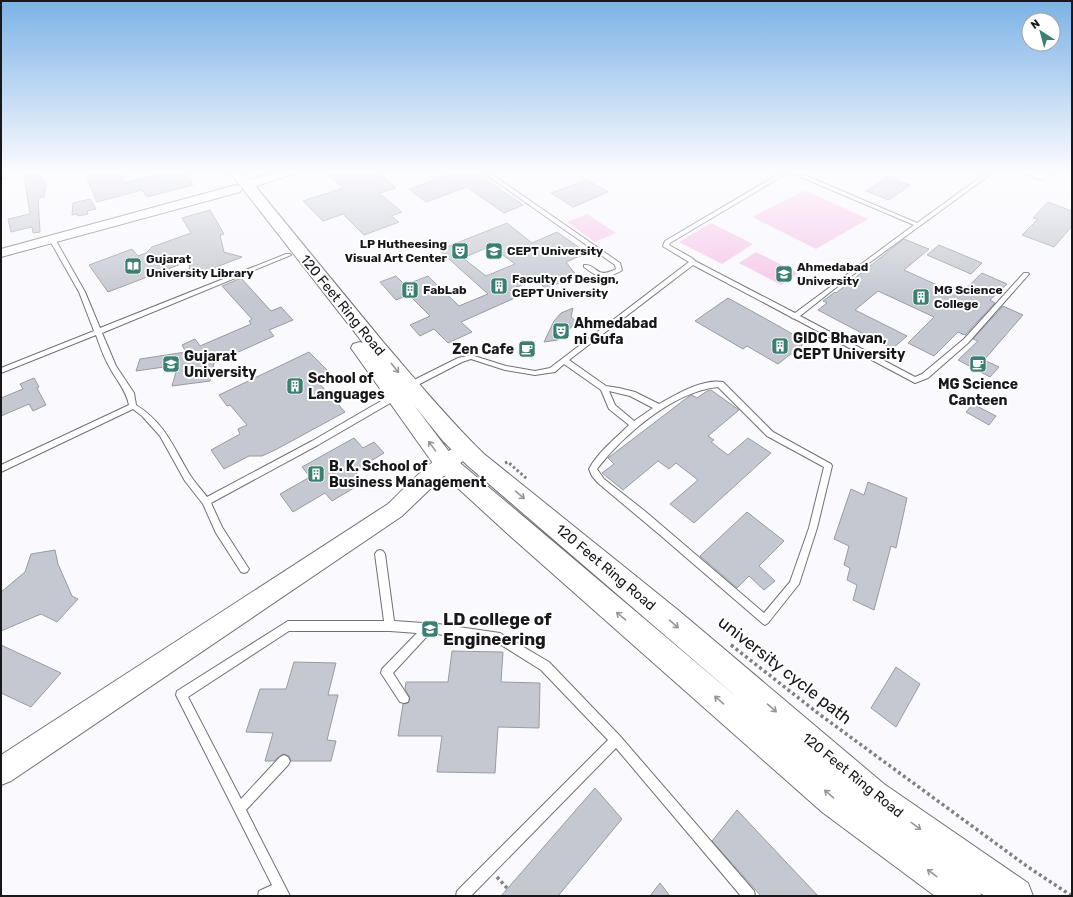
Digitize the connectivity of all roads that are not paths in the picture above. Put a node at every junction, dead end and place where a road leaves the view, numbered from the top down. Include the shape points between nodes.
1 (146, 213) edge
2 (259, 213) edge
3 (268, 213) edge
4 (544, 213) edge
5 (717, 213) edge
6 (887, 213) edge
7 (936, 213) edge
8 (918, 226) junction
9 (52, 239) junction
10 (1, 253) edge
11 (288, 255) junction
12 (693, 262) junction
13 (586, 266) dead end
14 (1026, 274) dead end
15 (794, 317) junction
16 (98, 333) junction
17 (565, 361) junction
18 (1, 371) edge
19 (604, 388) junction
20 (403, 390) junction
21 (133, 406) junction
22 (659, 408) junction
23 (634, 425) junction
24 (455, 456) junction
25 (1, 469) edge
26 (206, 502) junction
27 (380, 554) dead end
28 (244, 569) dead end
29 (390, 626) junction
30 (428, 628) junction
31 (404, 698) dead end
32 (616, 740) junction
33 (284, 761) dead end
34 (1, 771) edge
35 (239, 809) junction
36 (282, 892) edge
37 (264, 896) edge
38 (462, 896) edge
39 (749, 896) edge
40 (964, 896) edge
41 (1015, 896) edge

1 - 9 street
2 - 11 main road, 120 Feet Ring Road
3 -> 20 main road, 120 Feet Ring Road
4 - 13 lane via 618,264 619,270 607,276 600,276
5 - 12 lane via 667,242 666,246
6 - 8 lane
7 - 8 lane
8 - 15 lane
9 - 10 street
9 - 16 lane via 82,292
11 - 16 lane
11 - 20 main road, 120 Feet Ring Road via 313,290
12 - 15 lane
12 - 17 lane
14 - 15 lane via 966,341 925,376 915,380
16 - 18 lane
16 - 21 lane via 112,366 130,393
17 - 19 lane
17 - 20 lane via 552,370 535,373 505,368 471,357 460,360
19 - 22 lane via 639,395
19 - 23 lane via 612,407
24 -> 20 main road, 120 Feet Ring Road
20 - 24 main road, 120 Feet Ring Road via 451,436
20 - 26 lane via 315,443
21 - 25 lane
21 - 26 lane via 145,414 163,434 188,479
22 - 23 lane
22 - 23 lane via 680,395 706,385 720,384 770,434 828,466 813,528 794,584 765,620 595,474 593,468
24 - 34 street via 395,510
40 -> 24 main road, 120 Feet Ring Road via 834,800 524,533
24 -> 41 main road, 120 Feet Ring Road via 476,460 490,470 873,795
26 - 28 lane via 219,530
27 - 29 lane
29 - 30 lane
29 - 35 lane via 288,626 181,695
30 - 31 lane via 386,673
30 - 32 lane via 500,638 545,666
32 - 38 lane
32 - 39 lane
33 - 35 lane
35 - 36 lane
36 - 37 lane

